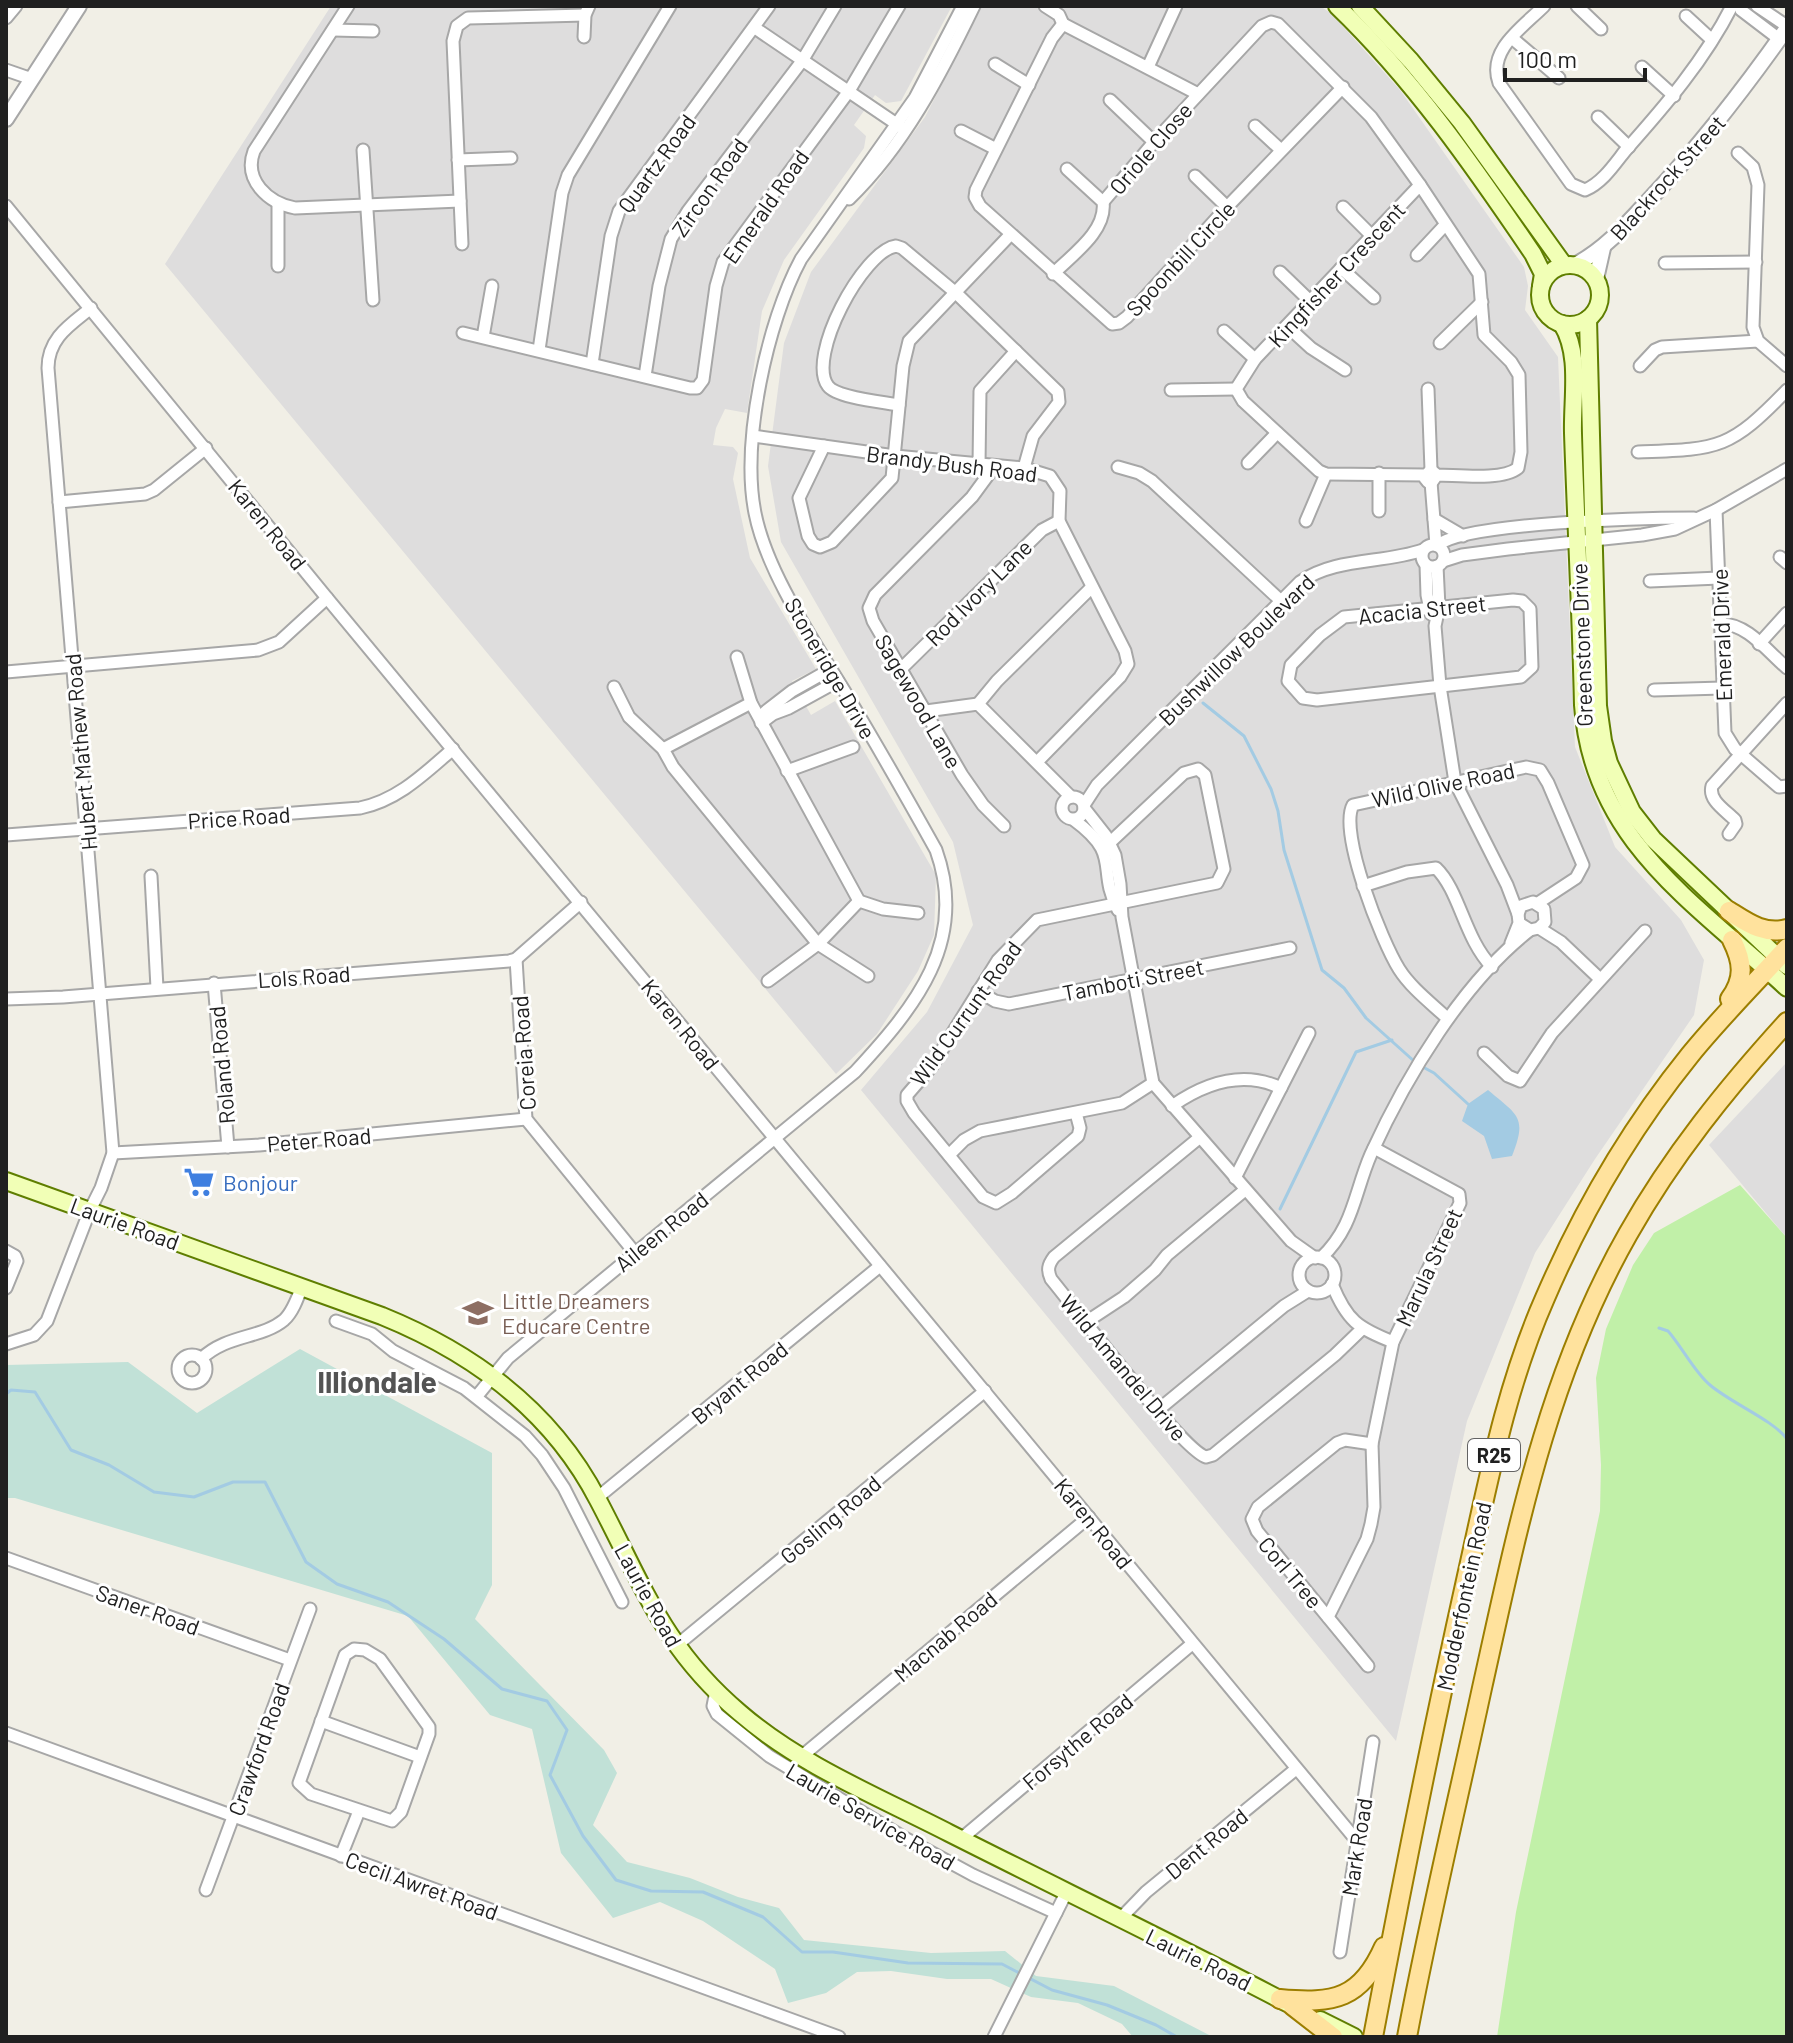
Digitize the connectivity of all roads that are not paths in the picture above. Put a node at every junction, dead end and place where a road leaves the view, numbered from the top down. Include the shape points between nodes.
1 (16, 6) edge
2 (79, 6) edge
3 (348, 6) edge
4 (670, 6) edge
5 (769, 6) edge
6 (835, 6) edge
7 (899, 6) edge
8 (963, 6) edge
9 (974, 6) edge
10 (1045, 6) edge
11 (1176, 6) edge
12 (1337, 6) edge
13 (1360, 6) edge
14 (1544, 6) edge
15 (1577, 6) edge
16 (1757, 6) edge
17 (1737, 8) edge
18 (587, 10) edge
19 (506, 12) edge
20 (1686, 16) dead end
21 (6, 18) edge
22 (1063, 24) junction
23 (755, 28) junction
24 (1601, 29) dead end
25 (333, 30) junction
26 (373, 31) dead end
27 (1784, 31) edge
28 (584, 37) dead end
29 (1512, 38) junction
30 (1712, 40) junction
31 (802, 61) junction
32 (995, 64) dead end
33 (1148, 67) junction
34 (1642, 67) dead end
35 (6, 70) edge
36 (1559, 78) dead end
37 (32, 79) junction
38 (1029, 85) junction
39 (1343, 87) junction
40 (849, 91) junction
41 (1198, 94) junction
42 (1674, 96) junction
43 (1110, 100) dead end
44 (1598, 117) dead end
45 (6, 119) edge
46 (1255, 126) dead end
47 (901, 127) junction
48 (961, 131) dead end
49 (1154, 142) junction
50 (1629, 147) junction
51 (996, 149) junction
52 (363, 150) dead end
53 (1281, 150) junction
54 (1738, 153) dead end
55 (511, 158) dead end
56 (458, 160) junction
57 (1067, 169) dead end
58 (1195, 176) dead end
59 (1420, 185) junction
60 (460, 201) junction
61 (1103, 202) junction
62 (278, 203) junction
63 (6, 206) edge
64 (368, 206) junction
65 (1227, 207) junction
66 (1343, 207) dead end
67 (1445, 225) junction
68 (1010, 235) junction
69 (1372, 236) junction
70 (462, 244) dead end
71 (1603, 248) junction
72 (1417, 255) dead end
73 (1756, 262) junction
74 (1665, 263) dead end
75 (1570, 265) junction
76 (278, 266) dead end
77 (1341, 268) junction
78 (1280, 272) dead end
79 (1053, 274) junction
80 (1596, 279) junction
81 (492, 286) dead end
82 (1541, 286) junction
83 (956, 293) junction
84 (1374, 298) dead end
85 (373, 300) dead end
86 (1310, 301) junction
87 (1482, 302) junction
88 (91, 308) junction
89 (1588, 319) junction
90 (1562, 324) junction
91 (1287, 326) junction
92 (1224, 331) dead end
93 (463, 333) dead end
94 (483, 337) junction
95 (1758, 341) junction
96 (1440, 343) dead end
97 (539, 350) junction
98 (1016, 351) junction
99 (1255, 359) junction
100 (592, 364) junction
101 (1640, 366) dead end
102 (1787, 366) edge
103 (1345, 370) dead end
104 (645, 376) junction
105 (1236, 389) junction
106 (1428, 389) dead end
107 (1171, 390) dead end
108 (1787, 390) edge
109 (899, 405) junction
110 (1277, 433) junction
111 (753, 436) junction
112 (818, 445) junction
113 (206, 448) junction
114 (1638, 452) dead end
115 (895, 456) junction
116 (1248, 463) dead end
117 (979, 465) junction
118 (994, 467) junction
119 (1118, 467) dead end
120 (1024, 468) junction
121 (1787, 469) edge
122 (1379, 473) junction
123 (1326, 474) junction
124 (1431, 476) junction
125 (59, 502) junction
126 (1716, 510) junction
127 (1379, 511) dead end
128 (1433, 517) junction
129 (1699, 518) junction
130 (1059, 521) junction
131 (1306, 521) dead end
132 (1586, 521) junction
133 (1463, 536) junction
134 (1586, 540) junction
135 (1430, 547) junction
136 (1398, 558) junction
137 (1433, 564) junction
138 (1719, 578) junction
139 (1650, 581) dead end
140 (1092, 587) junction
141 (327, 598) junction
142 (1281, 601) junction
143 (1433, 607) junction
144 (1787, 613) edge
145 (1721, 624) junction
146 (1759, 644) junction
147 (737, 657) dead end
148 (73, 665) junction
149 (1787, 668) edge
150 (831, 669) junction
151 (901, 669) junction
152 (6, 672) edge
153 (838, 681) junction
154 (1440, 686) junction
155 (614, 687) dead end
156 (1722, 688) junction
157 (1654, 690) dead end
158 (751, 703) junction
159 (1787, 703) edge
160 (978, 704) junction
161 (926, 711) junction
162 (760, 720) junction
163 (853, 747) dead end
164 (453, 749) junction
165 (663, 749) junction
166 (1741, 754) junction
167 (1037, 762) junction
168 (787, 771) junction
169 (1455, 782) junction
170 (1787, 786) edge
171 (1076, 802) junction
172 (1074, 820) junction
173 (1004, 826) dead end
174 (86, 829) junction
175 (1729, 834) dead end
176 (6, 835) edge
177 (1107, 846) junction
178 (151, 876) dead end
179 (1507, 885) junction
180 (1363, 886) junction
181 (1559, 891) junction
182 (859, 901) junction
183 (581, 902) junction
184 (1118, 902) junction
185 (1538, 903) junction
186 (1525, 904) junction
187 (1729, 911) junction
188 (918, 913) dead end
189 (1546, 915) junction
190 (1518, 919) junction
191 (1535, 929) junction
192 (1787, 929) edge
193 (1645, 931) dead end
194 (1732, 940) junction
195 (1561, 942) junction
196 (818, 944) junction
197 (1509, 947) junction
198 (1290, 948) dead end
199 (516, 959) junction
200 (1780, 960) edge
201 (1492, 967) junction
202 (868, 976) dead end
203 (1133, 978) junction
204 (1600, 979) junction
205 (768, 981) dead end
206 (214, 983) junction
207 (157, 988) junction
208 (1787, 988) edge
209 (978, 991) junction
210 (100, 992) junction
211 (6, 999) edge
212 (1447, 1018) junction
213 (1787, 1022) edge
214 (1309, 1033) dead end
215 (1484, 1053) dead end
216 (1691, 1053) junction
217 (1153, 1083) junction
218 (1281, 1088) junction
219 (834, 1090) joint
220 (1172, 1106) junction
221 (1076, 1113) junction
222 (526, 1119) junction
223 (775, 1138) junction
224 (1199, 1138) junction
225 (228, 1147) junction
226 (1374, 1148) junction
227 (113, 1153) junction
228 (949, 1155) junction
229 (1235, 1178) junction
230 (6, 1181) edge
231 (1245, 1190) junction
232 (90, 1210) junction
233 (1291, 1241) junction
234 (1337, 1243) junction
235 (6, 1251) edge
236 (635, 1253) junction
237 (1318, 1258) junction
238 (880, 1266) junction
239 (1302, 1266) junction
240 (1333, 1268) junction
241 (1332, 1284) junction
242 (302, 1286) junction
243 (6, 1288) edge
244 (1309, 1289) junction
245 (1340, 1304) junction
246 (336, 1321) dead end
247 (1086, 1322) junction
248 (1362, 1329) junction
249 (1393, 1342) junction
250 (6, 1344) edge
251 (201, 1359) dead end
252 (491, 1376) junction
253 (985, 1391) junction
254 (477, 1396) junction
255 (1158, 1410) junction
256 (1372, 1444) junction
257 (597, 1498) junction
258 (1089, 1517) junction
259 (6, 1558) edge
260 (622, 1602) dead end
261 (310, 1609) dead end
262 (1328, 1617) junction
263 (1192, 1644) junction
264 (676, 1646) junction
265 (290, 1660) junction
266 (1368, 1666) dead end
267 (716, 1691) junction
268 (321, 1721) junction
269 (6, 1733) edge
270 (1373, 1742) dead end
271 (802, 1756) junction
272 (420, 1757) junction
273 (1296, 1769) junction
274 (873, 1794) junction
275 (359, 1811) junction
276 (862, 1813) junction
277 (234, 1816) junction
278 (961, 1839) junction
279 (1357, 1841) junction
280 (341, 1856) junction
281 (206, 1890) dead end
282 (1066, 1893) junction
283 (1056, 1913) junction
284 (1396, 1917) junction
285 (1119, 1920) junction
286 (1340, 1952) dead end
287 (1286, 2003) junction
288 (839, 2037) edge
289 (994, 2037) edge
290 (1333, 2037) edge
291 (1354, 2037) edge
292 (1373, 2037) edge
293 (1407, 2037) edge

1 - 21 street
2 - 37 street
3 - 25 street
4 - 97 street via 568,175
5 - 23 street, Quartz Road
6 - 31 street, Zircon Road
7 - 40 street, Emerald Road
8 - 47 street, Stoneridge Drive
9 - 47 street, Stoneridge Drive via 946,62
10 - 22 street
11 - 33 street
12 - 82 main road via 1408,81 1469,163 1541,267
13 - 75 main road via 1421,72
14 - 29 street
15 - 24 street
16 - 27 street
17 - 27 street
17 - 30 street
18 - 19 street
18 - 28 street
19 - 56 street via 468,18 454,34
20 - 30 street
22 - 33 street
22 - 38 street, Spoonbill Circle
23 - 31 street
23 - 100 street, Quartz Road via 619,211
25 - 26 street
25 - 62 street via 251,160 258,185
27 - 71 street, Blackrock Street via 1695,151
29 - 36 street
29 - 50 street via 1496,62 1499,83 1571,184 1592,187
30 - 42 street
31 - 40 street
31 - 104 street, Zircon Road via 671,239
32 - 38 street
33 - 41 street
34 - 42 street
35 - 37 street
37 - 45 street
38 - 51 street, Spoonbill Circle
39 - 41 street via 1271,22
39 - 53 street, Spoonbill Circle
39 - 59 street
40 - 47 street
40 - 104 street, Emerald Road via 723,262 703,380 694,389
41 - 49 street, Oriole Close
42 - 50 street
43 - 49 street
44 - 50 street
46 - 53 street
47 - 111 street, Stoneridge Drive via 859,189 831,215 781,300
48 - 51 street
49 - 61 street, Oriole Close
51 - 68 street, Spoonbill Circle via 975,197
52 - 64 street
53 - 65 street, Spoonbill Circle
54 - 73 street via 1757,175
55 - 56 street
56 - 60 street
57 - 61 street
58 - 65 street
59 - 67 street, Kingfisher Crescent
59 - 69 street, Kingfisher Crescent
60 - 64 street
60 - 70 street
61 - 79 street, Oriole Close via 1100,225
62 - 64 street via 295,208
62 - 76 street
63 - 88 street, Karen Road
64 - 85 street
65 - 79 street, Spoonbill Circle via 1119,323 1106,321
66 - 69 street
67 - 72 street
67 - 87 street, Kingfisher Crescent via 1476,267
68 - 79 street, Spoonbill Circle
68 - 83 street
69 - 77 street, Kingfisher Crescent
71 - 75 street, Blackrock Street
71 - 80 street, Blackrock Street
73 - 74 street
73 - 95 street via 1752,314
75 - 80 main road
75 - 82 main road via 1550,272
77 - 84 street
77 - 86 street, Kingfisher Crescent
78 - 86 street
80 - 89 main road via 1600,298
81 - 94 street
82 - 90 main road via 1542,305
83 - 98 street
83 - 109 street via 909,341
83 - 109 street via 902,248 891,247 877,255 838,312 824,365 828,385 842,394
86 - 91 street, Kingfisher Crescent
87 - 96 street
87 - 124 street, Kingfisher Crescent via 1484,335 1519,375 1521,462 1506,474
88 - 113 street, Karen Road
88 - 125 street, Hubert Mathew Road via 56,339 48,358
89 - 90 main road
89 - 132 main road, Greenstone Drive
90 - 132 main road, Greenstone Drive via 1573,356 1573,431
91 - 99 street, Kingfisher Crescent
91 - 103 street
92 - 99 street
93 - 94 street
94 - 97 street
95 - 101 street via 1662,347
95 - 102 street
97 - 100 street
98 - 117 street via 980,391
98 - 120 street via 1055,386 1059,397 1031,441
99 - 105 street, Kingfisher Crescent
100 - 104 street
105 - 107 street
105 - 110 street
106 - 124 street
108 - 114 street via 1749,428 1719,445
109 - 115 street
110 - 116 street
110 - 123 street
111 - 112 street, Brandy Bush Road
111 - 150 street, Stoneridge Drive via 753,502 764,545
112 - 115 street, Brandy Bush Road
112 - 115 street via 799,502 809,539 820,547 832,542 890,482
113 - 125 street via 145,494
113 - 141 street, Karen Road
115 - 117 street, Brandy Bush Road
117 - 118 street, Brandy Bush Road
118 - 120 street, Brandy Bush Road
118 - 151 street, Sagewood Lane via 972,497 871,601 871,617
119 - 142 street via 1152,481
120 - 130 street, Brandy Bush Road via 1057,484
121 - 126 street, Bushwillow Boulevard
122 - 123 street, Kingfisher Crescent
122 - 124 street, Kingfisher Crescent
122 - 127 street
123 - 131 street
124 - 128 street
125 - 148 street, Hubert Mathew Road
126 - 129 street, Bushwillow Boulevard
126 - 138 street, Emerald Drive
128 - 133 street
128 - 135 street
129 - 132 street, Bushwillow Boulevard
129 - 134 street, Bushwillow Boulevard via 1664,531
130 - 140 street, Brandy Bush Road
130 - 151 street, Rod Ivory Lane via 1042,530
132 - 133 street, Bushwillow Boulevard
132 - 134 main road, Greenstone Drive
133 - 135 street, Bushwillow Boulevard
134 - 137 street, Bushwillow Boulevard via 1462,555
134 - 187 main road, Greenstone Drive via 1598,706 1609,763 1632,812 1653,839
134 - 194 main road, Greenstone Drive via 1584,727 1593,766 1616,816 1645,858
135 - 136 street, Bushwillow Boulevard
135 - 137 street via 1421,555
135 - 137 street via 1444,554
136 - 137 street, Bushwillow Boulevard
136 - 142 street, Bushwillow Boulevard via 1316,570
137 - 143 street
138 - 139 street
138 - 145 street, Emerald Drive
140 - 160 street
140 - 167 street, Brandy Bush Road via 1128,658 1126,669
141 - 148 street via 279,642 258,650
141 - 164 street, Karen Road
142 - 171 street, Bushwillow Boulevard
143 - 154 street
143 - 154 street, Acacia Street via 1522,601 1530,609 1534,656 1532,667 1521,677
143 - 154 street, Acacia Street via 1335,621 1291,665 1288,681 1309,700
144 - 146 street
145 - 146 street via 1739,626
145 - 156 street, Emerald Drive
146 - 149 street
147 - 158 street
148 - 152 street
148 - 174 street, Hubert Mathew Road
150 - 153 street, Stoneridge Drive
150 - 162 street via 792,691
151 - 161 street, Sagewood Lane
153 - 162 street
153 - 219 street, Stoneridge Drive via 936,850 947,900 946,927 928,977 895,1026
154 - 169 street
155 - 165 street via 629,717
156 - 157 street
156 - 166 street, Emerald Drive via 1725,733
158 - 162 street
158 - 165 street
159 - 166 street
160 - 161 street
160 - 167 street
161 - 173 street, Sagewood Lane via 962,775
162 - 168 street
163 - 168 street
164 - 174 street, Price Road via 399,794 373,805
164 - 183 street, Karen Road
165 - 196 street
166 - 170 street via 1779,787
166 - 175 street via 1710,790 1735,820
167 - 171 street
168 - 182 street
169 - 179 street
169 - 180 street, Wild Olive Road via 1353,805 1348,821
169 - 181 street, Wild Olive Road via 1526,767 1540,770 1583,865
171 - 172 street via 1082,815
171 - 172 street via 1064,815
171 - 177 street
172 - 177 street
174 - 176 street, Price Road
174 - 210 street, Hubert Mathew Road
177 - 184 street
177 - 184 street, Wild Currunt Road via 1184,773 1198,769 1205,775 1224,869 1221,879
178 - 207 street
179 - 186 street
179 - 190 street
180 - 201 street via 1436,868 1478,952
180 - 212 street, Wild Olive Road via 1400,971
181 - 185 street, Wild Olive Road
181 - 189 street, Wild Olive Road
182 - 188 street
182 - 196 street
183 - 199 street
183 - 223 street, Karen Road
184 - 203 street
184 - 209 street, Wild Currunt Road via 1037,920 998,960
185 - 186 street
185 - 189 street
186 - 190 street
187 - 192 main road via 1761,930
187 - 200 main road, Greenstone Drive
189 - 191 street, Wild Olive Road
189 - 195 street
190 - 191 street
190 - 197 street
191 - 195 street
191 - 197 street
193 - 204 street
194 - 200 main road, Greenstone Drive
194 - 216 main road via 1742,964 1741,981
195 - 204 street
196 - 202 street
196 - 205 street
197 - 201 street
198 - 203 street, Tamboti Street
199 - 206 street, Lols Road
199 - 222 street, Coreia Road
200 - 208 main road, Greenstone Drive
200 - 216 main road, Modderfontein Road / R25
201 - 212 street
203 - 209 street, Tamboti Street via 1009,1004
203 - 217 street
204 - 215 street via 1552,1033 1520,1081
206 - 207 street, Lols Road
206 - 225 street, Roland Road
207 - 210 street, Lols Road
209 - 228 street, Wild Currunt Road via 932,1066 907,1095 909,1106
210 - 211 street, Lols Road
210 - 227 street, Hubert Mathew Road
212 - 226 street
213 - 293 main road, Modderfontein Road / R25 via 1733,1082 1663,1176 1626,1236 1562,1375 1515,1541
214 - 218 street
216 - 284 main road, Modderfontein Road / R25 via 1648,1110 1582,1222 1544,1299 1518,1372 1452,1642
217 - 220 street
217 - 221 street via 1122,1103
218 - 220 street via 1260,1079 1216,1084
218 - 229 street
219 - 223 street, Aileen Road
220 - 224 street
221 - 228 street via 980,1131
221 - 228 street via 1078,1136 996,1203 983,1197
222 - 225 street, Peter Road
222 - 236 street, Coreia Road
223 - 236 street, Aileen Road
223 - 238 street, Karen Road
224 - 229 street
224 - 247 street, Wild Amandel Drive via 1049,1264 1051,1279
225 - 227 street, Peter Road
226 - 234 street
226 - 249 street, Marula Street via 1461,1197
227 - 232 street, Hubert Mathew Road
229 - 231 street
230 - 232 main road, Laurie Road
231 - 233 street
231 - 247 street via 1124,1297
232 - 242 main road, Laurie Road
232 - 250 street, Hubert Mathew Road via 47,1321 34,1335
233 - 237 street
233 - 239 street
234 - 237 street
234 - 240 street
235 - 243 street via 17,1261
236 - 252 street, Aileen Road
237 - 239 street
237 - 240 street
238 - 253 street, Karen Road
238 - 257 street, Bryant Road
239 - 244 street
240 - 241 street
241 - 244 street
241 - 245 street
242 - 251 street via 283,1321 218,1345
242 - 252 main road, Laurie Road via 431,1337
244 - 245 street
244 - 255 street
245 - 248 street
246 - 254 street via 379,1337 393,1351
247 - 255 street, Wild Amandel Drive
248 - 249 street
248 - 255 street, Wild Amandel Drive via 1213,1455 1193,1450
249 - 256 street, Marula Street
252 - 254 street, Aileen Road
252 - 257 main road, Laurie Road via 561,1443
253 - 258 street, Karen Road
253 - 264 street, Gosling Road
254 - 260 street via 525,1436 556,1473
256 - 262 street, Marula Street via 1371,1524
256 - 262 street, Corl Tree via 1337,1443 1258,1507 1252,1519
257 - 264 main road, Laurie Road
258 - 263 street, Karen Road
258 - 271 street, Macnab Road
259 - 265 street, Saner Road
261 - 265 street, Crawford Road
262 - 266 street, Corl Tree
263 - 273 street, Karen Road
263 - 278 street, Forsythe Road
264 - 267 main road, Laurie Road
265 - 277 street, Crawford Road
267 - 271 main road, Laurie Road
267 - 276 street, Laurie Service Road via 717,1714 736,1731
268 - 272 street
268 - 272 street via 345,1655 365,1650 380,1659 426,1720 429,1734
268 - 275 street via 299,1783 311,1794
269 - 277 street, Cecil Awret Road
270 - 279 street, Mark Road
271 - 274 main road, Laurie Road
272 - 275 street via 397,1817 386,1821
273 - 279 street, Karen Road
273 - 285 street, Dent Road
274 - 276 street
274 - 278 main road, Laurie Road
275 - 280 street
276 - 283 street, Laurie Service Road via 949,1863
277 - 280 street, Cecil Awret Road
277 - 281 street, Crawford Road
278 - 282 main road, Laurie Road
279 - 286 street, Mark Road
280 - 288 street, Cecil Awret Road
282 - 283 street
282 - 285 main road, Laurie Road
283 - 289 street
284 - 287 main road via 1362,1983 1329,2001
284 - 292 main road, Modderfontein Road / R25
285 - 287 main road, Laurie Road
287 - 290 main road
287 - 291 main road, Laurie Road

